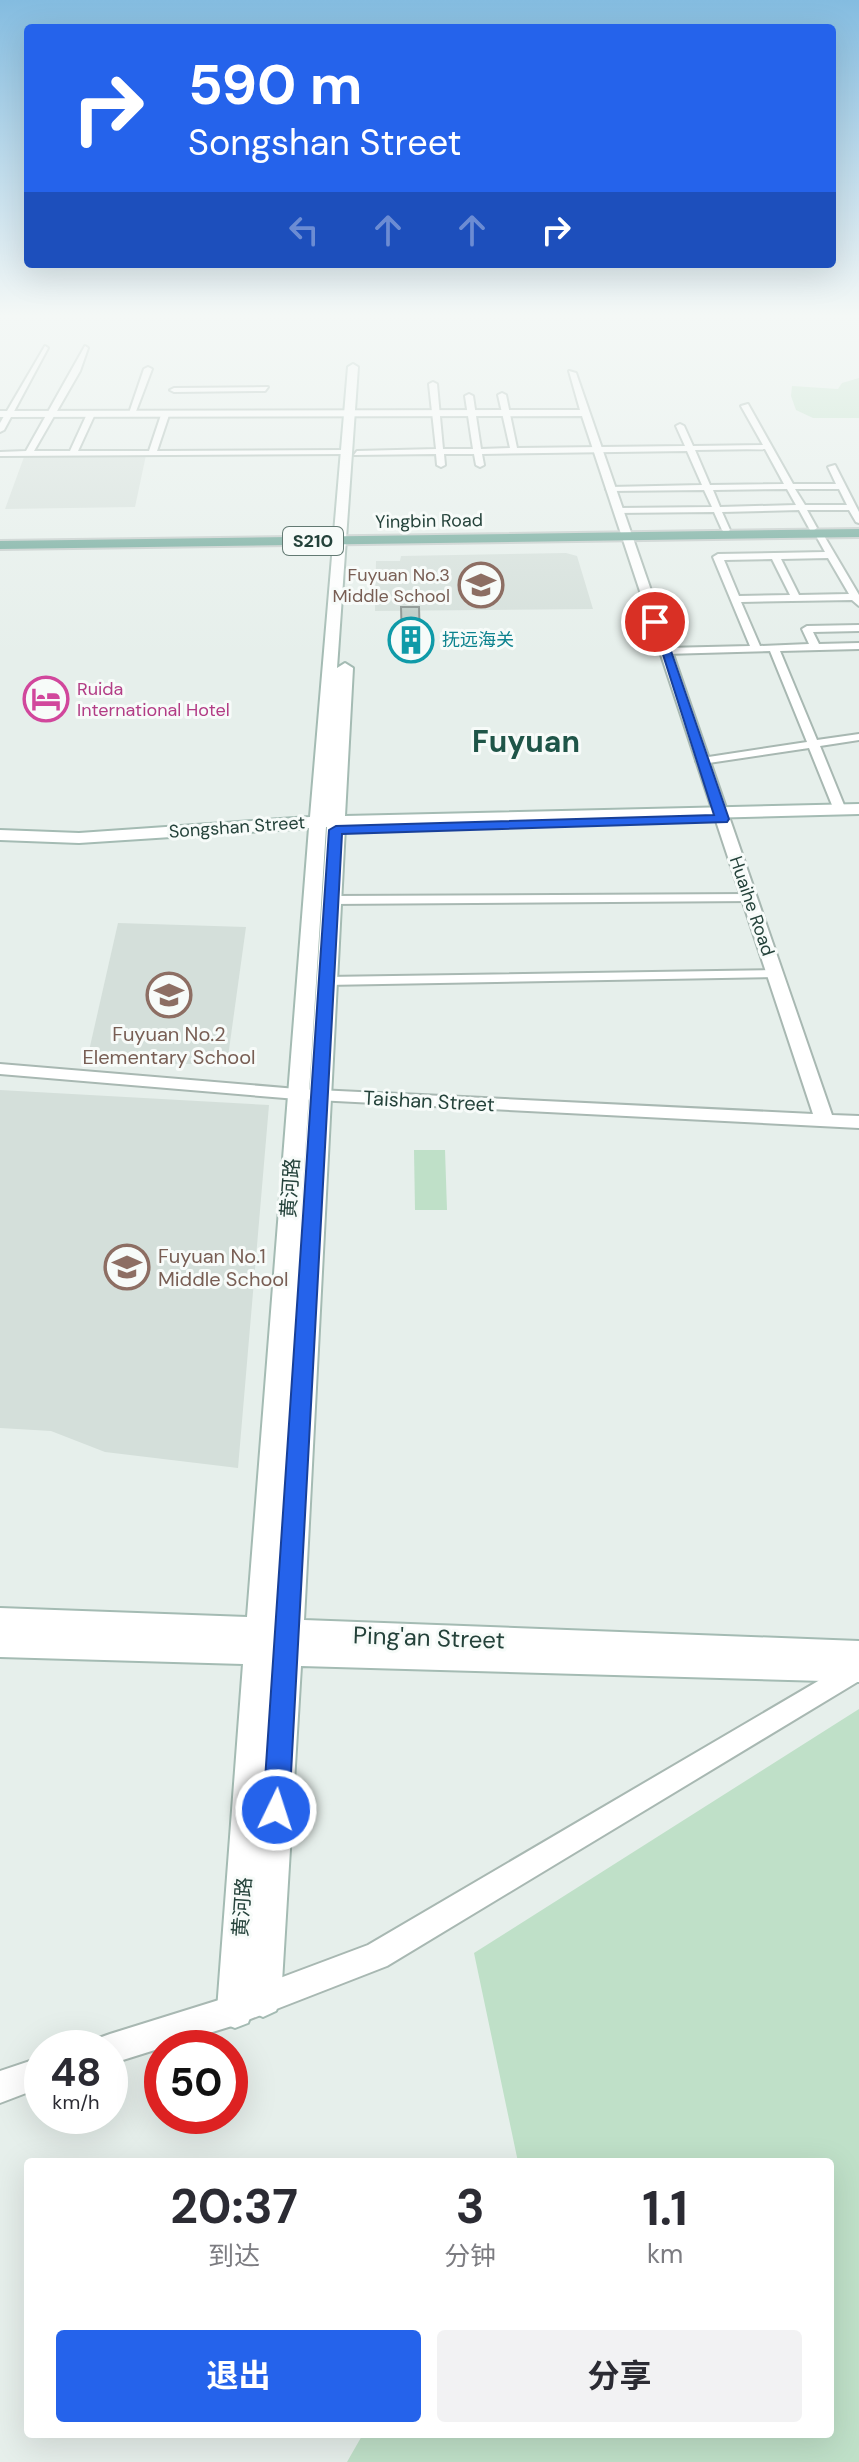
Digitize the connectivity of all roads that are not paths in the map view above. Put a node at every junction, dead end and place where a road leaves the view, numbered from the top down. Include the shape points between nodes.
1 (43, 428) edge
2 (85, 428) edge
3 (161, 428) edge
4 (353, 428) edge
5 (437, 428) edge
6 (474, 428) edge
7 (509, 428) edge
8 (589, 428) edge
9 (681, 428) edge
10 (758, 428) edge
11 (769, 447) junction
12 (688, 448) junction
13 (597, 449) junction
14 (478, 451) junction
15 (514, 451) junction
16 (352, 452) junction
17 (440, 452) junction
18 (152, 453) junction
19 (0, 454) edge
20 (29, 454) junction
21 (73, 454) junction
22 (441, 465) dead end
23 (480, 465) dead end
24 (832, 467) dead end
25 (791, 486) junction
26 (841, 486) junction
27 (706, 487) junction
28 (610, 489) junction
29 (852, 507) junction
30 (802, 508) junction
31 (716, 509) junction
32 (618, 511) junction
33 (859, 520) edge
34 (726, 530) junction
35 (859, 530) edge
36 (816, 531) junction
37 (626, 534) junction
38 (0, 538) edge
39 (346, 538) junction
40 (0, 545) edge
41 (831, 555) junction
42 (775, 556) junction
43 (796, 598) junction
44 (736, 599) junction
45 (857, 600) edge
46 (859, 628) edge
47 (815, 647) junction
48 (859, 647) edge
49 (756, 648) junction
50 (774, 648) junction
51 (665, 651) junction
52 (859, 737) edge
53 (813, 745) junction
54 (702, 761) junction
55 (859, 809) edge
56 (840, 810) junction
57 (859, 815) edge
58 (721, 816) junction
59 (326, 826) junction
60 (0, 835) edge
61 (0, 842) edge
62 (749, 898) junction
63 (331, 900) junction
64 (775, 974) junction
65 (326, 981) junction
66 (0, 1069) edge
67 (308, 1095) junction
68 (825, 1122) junction
69 (859, 1122) edge
70 (0, 1620) edge
71 (273, 1643) junction
72 (0, 1644) edge
73 (857, 1664) edge
74 (263, 1999) junction
75 (235, 2010) junction
76 (128, 2043) edge
77 (24, 2078) edge
78 (0, 2087) edge

1 - 20 street
2 - 21 street
3 - 18 street
4 - 16 main road, 黄河路
5 - 17 street
6 - 14 street
7 - 15 street
8 - 13 street, Huaihe Road
9 - 12 street
10 - 11 street
11 - 12 street
11 - 25 street
12 - 13 street
12 - 27 street
13 - 15 street
13 - 28 street, Huaihe Road
14 - 15 street
14 - 17 street
14 - 23 street
16 - 17 street
16 - 18 street
16 - 39 main road, 黄河路
17 - 22 street
18 - 21 street
19 - 20 street
20 - 21 street
24 - 26 street
25 - 26 street
25 - 27 street
25 - 30 street
26 - 29 street
27 - 28 street
27 - 31 street
28 - 32 street, Huaihe Road
29 - 30 street
29 - 33 street
30 - 31 street
30 - 36 street
31 - 32 street
31 - 34 street
32 - 37 street, Huaihe Road
34 - 36 main road, Yingbin Road / S210
34 - 37 main road, Yingbin Road / S210
35 - 36 main road, Yingbin Road / S210
36 - 37 main road, Yingbin Road / S210
36 - 41 street
37 - 39 main road, Yingbin Road / S210
37 - 51 street, Huaihe Road
38 - 39 main road, Yingbin Road / S210
39 - 40 main road, Yingbin Road / S210
39 - 59 main road, 黄河路
41 - 42 street
41 - 45 street
42 - 43 street
42 - 44 street via 718,557
43 - 44 street
43 - 45 street
44 - 49 street
46 - 47 street via 807,629
47 - 48 street
47 - 50 street
49 - 50 street
49 - 51 street
50 - 53 street
51 - 54 street, Huaihe Road
52 - 53 street
53 - 54 street
53 - 56 street
54 - 58 street, Huaihe Road
55 - 56 main road, Songshan Street
56 - 58 main road, Songshan Street
57 - 58 main road, Songshan Street
58 - 59 main road, Songshan Street
58 - 62 street, Huaihe Road
59 - 60 main road, Songshan Street via 79,838
59 - 61 main road, Songshan Street via 77,844
59 - 63 main road, 黄河路
59 - 67 main road, 黄河路
62 - 63 street
62 - 64 street, Huaihe Road
63 - 65 main road, 黄河路
64 - 65 street
64 - 68 street, Huaihe Road
65 - 67 main road, 黄河路
66 - 67 street, Taishan Street
67 - 68 street, Taishan Street
67 - 71 main road, 黄河路
68 - 69 street, Taishan Street
70 - 71 main road, Ping'an Street
71 - 72 main road, Ping'an Street
71 - 73 main road, Ping'an Street
71 - 74 main road, 黄河路
71 - 75 main road, 黄河路
73 - 74 street via 377,1956
74 - 75 street
75 - 76 street
77 - 78 street

